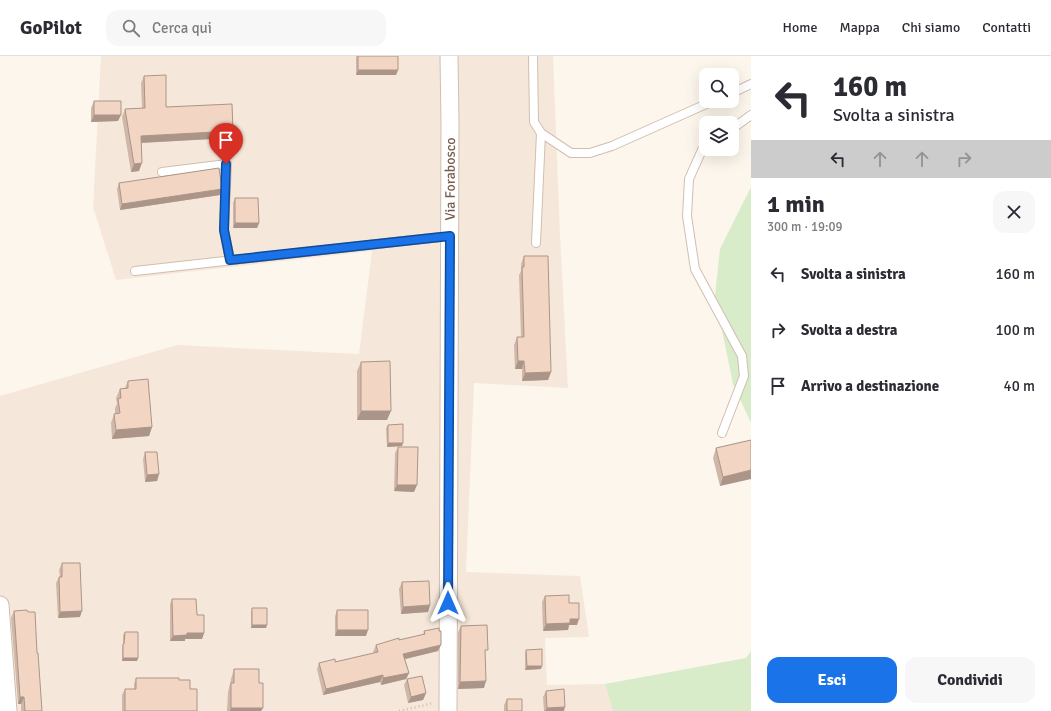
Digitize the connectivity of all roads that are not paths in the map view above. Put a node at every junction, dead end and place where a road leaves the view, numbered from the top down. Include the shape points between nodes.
1 (449, 56) edge
2 (533, 56) edge
3 (751, 84) edge
4 (739, 90) edge
5 (699, 107) edge
6 (751, 116) edge
7 (739, 124) edge
8 (541, 133) junction
9 (699, 156) edge
10 (162, 172) dead end
11 (450, 236) junction
12 (536, 243) dead end
13 (230, 260) junction
14 (135, 271) dead end
15 (722, 433) dead end
16 (0, 604) edge
17 (448, 705) edge
18 (8, 711) edge

1 - 11 street, Via Forabosco
2 - 8 lane via 534,122
3 - 4 lane
5 - 8 lane via 612,146 590,153 571,153
6 - 7 lane
8 - 12 lane
9 - 15 lane via 689,179 687,216 695,269 742,356 744,376
10 - 13 lane via 226,164 224,230
11 - 13 lane
11 - 17 street, Via Forabosco
13 - 14 lane
16 - 18 street

